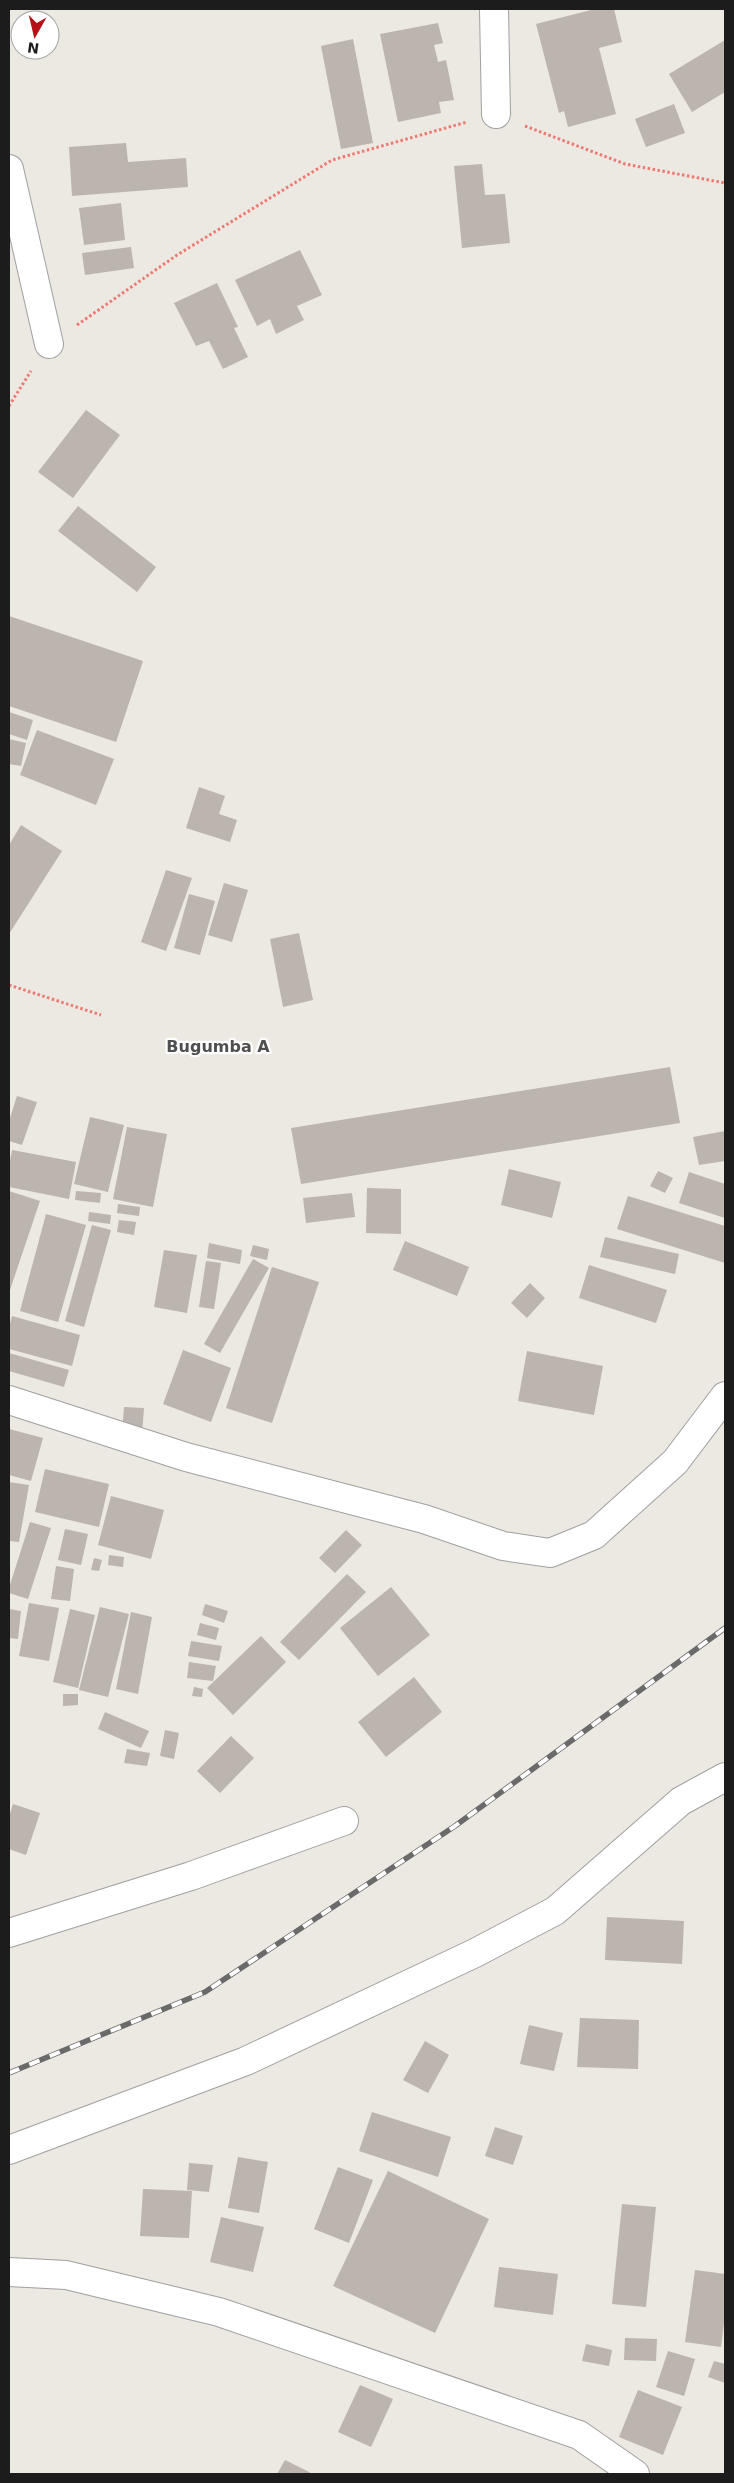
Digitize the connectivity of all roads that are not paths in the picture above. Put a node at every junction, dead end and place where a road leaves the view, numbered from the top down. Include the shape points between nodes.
1 (494, 9) edge
2 (496, 114) road end
3 (9, 169) edge
4 (49, 344) road end
5 (725, 1396) edge
6 (9, 1400) edge
7 (725, 1777) edge
8 (344, 1821) dead end
9 (9, 1933) edge
10 (9, 2150) edge
11 (9, 2272) edge
12 (635, 2474) edge

1 - 2 street
3 - 4 street
5 - 6 street via 675,1462 594,1535 550,1553 503,1546 424,1518 186,1457
7 - 10 street via 681,1801 555,1911 493,1944 246,2061
8 - 9 street via 191,1876
11 - 12 street via 66,2276 219,2312 579,2435

